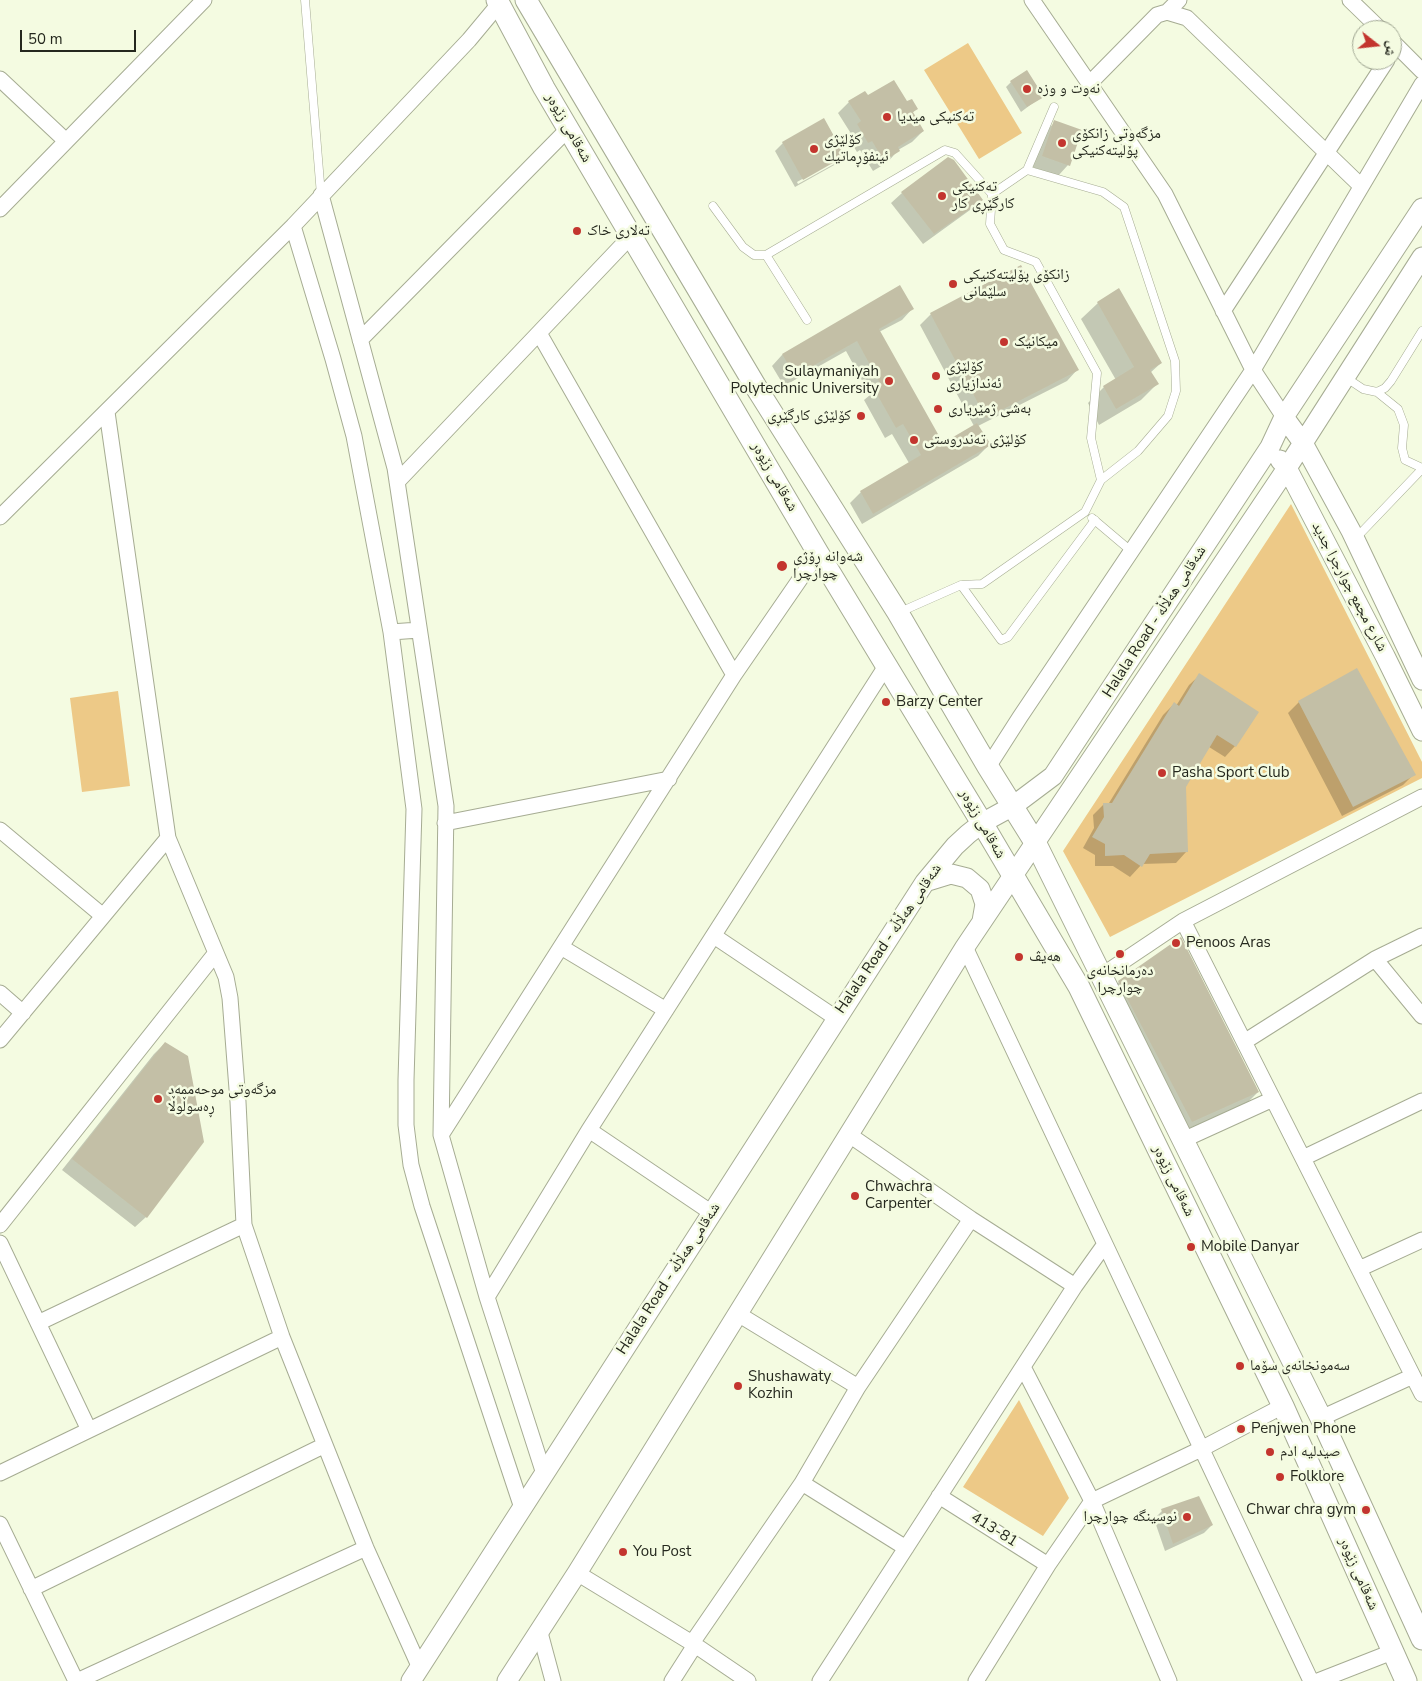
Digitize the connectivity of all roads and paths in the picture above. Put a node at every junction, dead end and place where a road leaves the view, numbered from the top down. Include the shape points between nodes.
1 (204, 0) edge
2 (305, 0) edge
3 (526, 0) edge
4 (1179, 0) edge
5 (1350, 0) edge
6 (498, 2) edge
7 (1038, 2) edge
8 (1167, 12) junction
9 (1371, 20) edge
10 (1402, 53) edge
11 (1381, 70) edge
12 (1422, 71) edge
13 (0, 79) edge
14 (1089, 84) junction
15 (1422, 84) edge
16 (1054, 108) dead end
17 (568, 129) junction
18 (66, 142) junction
19 (1327, 154) junction
20 (1027, 170) junction
21 (1361, 186) junction
22 (992, 194) junction
23 (322, 195) junction
24 (713, 206) dead end
25 (1422, 208) edge
26 (0, 209) edge
27 (293, 226) junction
28 (631, 236) junction
29 (766, 255) junction
30 (1422, 257) edge
31 (1223, 311) junction
32 (807, 320) dead end
33 (1422, 331) edge
34 (539, 333) junction
35 (360, 340) junction
36 (1253, 370) junction
37 (1345, 377) junction
38 (1377, 392) junction
39 (107, 412) junction
40 (1284, 417) junction
41 (1303, 443) junction
42 (1270, 447) junction
43 (1287, 468) junction
44 (1422, 468) edge
45 (1101, 480) junction
46 (397, 482) junction
47 (1085, 512) junction
48 (0, 517) edge
49 (1095, 520) junction
50 (1355, 540) junction
51 (1131, 551) junction
52 (818, 553) junction
53 (961, 585) junction
54 (898, 613) junction
55 (419, 630) junction
56 (391, 632) junction
57 (886, 666) junction
58 (1421, 674) edge
59 (734, 675) junction
60 (1422, 731) edge
61 (988, 767) junction
62 (669, 779) junction
63 (1422, 797) edge
64 (1013, 806) junction
65 (982, 823) junction
66 (445, 824) junction
67 (0, 830) edge
68 (168, 838) junction
69 (1036, 844) junction
70 (1013, 877) junction
71 (925, 882) junction
72 (103, 916) junction
73 (982, 921) junction
74 (1183, 921) junction
75 (714, 936) junction
76 (1422, 936) edge
77 (562, 947) junction
78 (965, 947) junction
79 (215, 954) junction
80 (1375, 959) junction
81 (1102, 976) junction
82 (0, 993) edge
83 (666, 1010) junction
84 (22, 1012) junction
85 (1422, 1016) edge
86 (836, 1018) junction
87 (0, 1040) edge
88 (1244, 1042) junction
89 (1273, 1099) junction
90 (1422, 1101) edge
91 (589, 1130) junction
92 (848, 1134) junction
93 (440, 1135) junction
94 (1183, 1140) junction
95 (1303, 1158) junction
96 (712, 1213) junction
97 (971, 1219) junction
98 (0, 1225) edge
99 (244, 1225) junction
100 (1422, 1240) edge
101 (0, 1244) edge
102 (1105, 1244) junction
103 (1359, 1269) junction
104 (1075, 1286) junction
105 (487, 1297) junction
106 (738, 1314) junction
107 (38, 1324) junction
108 (282, 1337) junction
109 (1022, 1367) junction
110 (1413, 1376) junction
111 (858, 1387) junction
112 (1422, 1394) edge
113 (1284, 1406) junction
114 (1321, 1418) junction
115 (89, 1430) junction
116 (325, 1445) junction
117 (1202, 1449) junction
118 (0, 1473) edge
119 (544, 1474) junction
120 (802, 1482) junction
121 (939, 1496) junction
122 (1092, 1501) junction
123 (522, 1508) junction
124 (0, 1524) edge
125 (5, 1546) edge
126 (366, 1548) junction
127 (906, 1548) junction
128 (1048, 1565) junction
129 (577, 1573) junction
130 (31, 1589) junction
131 (539, 1629) junction
132 (1422, 1639) edge
133 (694, 1644) junction
134 (1392, 1652) junction
135 (415, 1674) edge
136 (1336, 1677) edge
137 (825, 1679) edge
138 (77, 1681) edge
139 (507, 1681) edge
140 (553, 1681) edge
141 (672, 1681) edge
142 (748, 1681) edge
143 (976, 1681) edge
144 (1169, 1681) edge
145 (1311, 1681) edge
146 (1318, 1681) edge
147 (1406, 1681) edge

1 - 18 street
2 - 23 lane
3 - 54 main road, شەقامی زێوەر via 759,392
4 - 8 street
5 - 9 street
6 - 17 main road, شەقامی زێوەر
6 - 23 street via 469,40
7 - 14 street
8 - 14 street via 1157,15
8 - 19 street via 1187,18
10 - 12 street
11 - 19 street
13 - 18 street
14 - 31 street via 1165,194
15 - 21 street
16 - 20 lane
17 - 28 main road, شەقامی زێوەر
17 - 35 street
18 - 26 street
19 - 21 street
19 - 31 street
20 - 22 lane
20 - 45 lane via 1103,192 1124,207 1175,361 1176,390 1168,416 1138,451
21 - 36 street
22 - 29 lane via 955,152 945,150
22 - 45 lane via 990,224 1004,250 1036,262 1097,373 1091,438
23 - 27 street
23 - 35 street
24 - 29 lane via 744,247 754,255
25 - 40 street, Halala Road - شەقامی هەڵاڵە
27 - 39 street
27 - 56 street via 354,436
28 - 34 street
28 - 52 main road, شەقامی زێوەر
29 - 32 lane
30 - 37 street, Halala Road - شەقامی هەڵاڵە
31 - 36 street
33 - 38 lane via 1391,381
34 - 46 street
34 - 59 street
35 - 46 street
36 - 40 street
36 - 51 street
37 - 38 lane via 1363,389
37 - 41 street, Halala Road - شەقامی هەڵاڵە
38 - 44 lane via 1398,409 1404,424 1402,448 1405,460
39 - 48 street
39 - 68 street
40 - 41 street, شارع مجمع جوارجرا جديد
40 - 42 street, Halala Road - شەقامی هەڵاڵە
41 - 43 street, Halala Road - شەقامی هەڵاڵە
41 - 50 street, شارع مجمع جوارجرا جديد
42 - 43 street, شارع مجمع جوارجرا جديد
42 - 64 street, Halala Road - شەقامی هەڵاڵە via 1053,776
43 - 60 street, شارع مجمع جوارجرا جديد
43 - 69 street, Halala Road - شەقامی هەڵاڵە
44 - 50 lane
45 - 47 lane
46 - 55 street
47 - 49 lane
47 - 53 lane via 982,584
49 - 51 lane
49 - 53 lane via 1008,637 1001,640
50 - 58 street, شارع مجمع جوارجرا جديد
51 - 61 street
52 - 57 main road, شەقامی زێوەر
52 - 59 street
53 - 54 lane
54 - 61 main road, شەقامی زێوەر
55 - 56 street
55 - 66 street via 446,806
56 - 123 street via 414,809 406,1080 406,1125 411,1166
57 - 65 main road, شەقامی زێوەر
57 - 75 street
59 - 62 street
61 - 64 main road, شەقامی زێوەر
62 - 66 street
62 - 77 street
63 - 74 street
64 - 65 street, Halala Road - شەقامی هەڵاڵە
64 - 69 main road, شەقامی زێوەر
65 - 70 main road, شەقامی زێوەر
65 - 71 street, Halala Road - شەقامی هەڵاڵە via 955,846
66 - 93 street
67 - 72 street
68 - 72 street
68 - 79 street
69 - 70 street, Halala Road - شەقامی هەڵاڵە
69 - 81 main road, شەقامی زێوەر
70 - 73 street, Halala Road - شەقامی هەڵاڵە
70 - 113 main road, شەقامی زێوەر via 1079,987
71 - 73 street via 951,874 967,878 980,889 985,904
71 - 86 street, Halala Road - شەقامی هەڵاڵە
72 - 84 street
73 - 78 street, Halala Road - شەقامی هەڵاڵە
74 - 81 street
74 - 88 street
75 - 83 street
75 - 86 street
76 - 80 street
77 - 83 street
77 - 93 street
78 - 92 street, Halala Road - شەقامی هەڵاڵە
78 - 102 street
79 - 98 street
79 - 99 street via 226,977 230,998
80 - 85 street
80 - 88 street
81 - 94 main road, شەقامی زێوەر
82 - 84 street
83 - 91 street
84 - 87 street
86 - 96 street, Halala Road - شەقامی هەڵاڵە
88 - 89 street
89 - 94 street
89 - 95 street
90 - 95 street
91 - 96 street
91 - 105 street
92 - 97 street
92 - 106 street, Halala Road - شەقامی هەڵاڵە
93 - 105 street
94 - 114 main road, شەقامی زێوەر
95 - 103 street
96 - 119 street, Halala Road - شەقامی هەڵاڵە
97 - 104 street
97 - 111 street
99 - 107 street
99 - 108 street
100 - 103 street
101 - 107 street
102 - 104 street
102 - 117 street
103 - 110 street
104 - 109 street
105 - 119 street
106 - 111 street
106 - 129 street, Halala Road - شەقامی هەڵاڵە
107 - 115 street
108 - 115 street
108 - 116 street
109 - 121 street
109 - 122 street
110 - 112 street
110 - 114 street
111 - 120 street
113 - 117 street
113 - 134 main road, شەقامی زێوەر
114 - 132 main road, شەقامی زێوەر
115 - 118 street
116 - 126 street
116 - 130 street
117 - 122 street
117 - 145 street
119 - 123 street, Halala Road - شەقامی هەڵاڵە
120 - 127 street
120 - 133 street
121 - 127 street
121 - 128 street, 413-81
122 - 128 street
122 - 144 street
123 - 135 street, Halala Road - شەقامی هەڵاڵە
124 - 125 street
125 - 130 street
126 - 135 street
126 - 138 street
127 - 137 street
128 - 143 street
129 - 131 street, Halala Road - شەقامی هەڵاڵە
129 - 133 street
130 - 138 street
131 - 139 street, Halala Road - شەقامی هەڵاڵە
131 - 140 street
133 - 141 street
133 - 142 street
134 - 136 street
134 - 147 main road, شەقامی زێوەر
136 - 146 street

